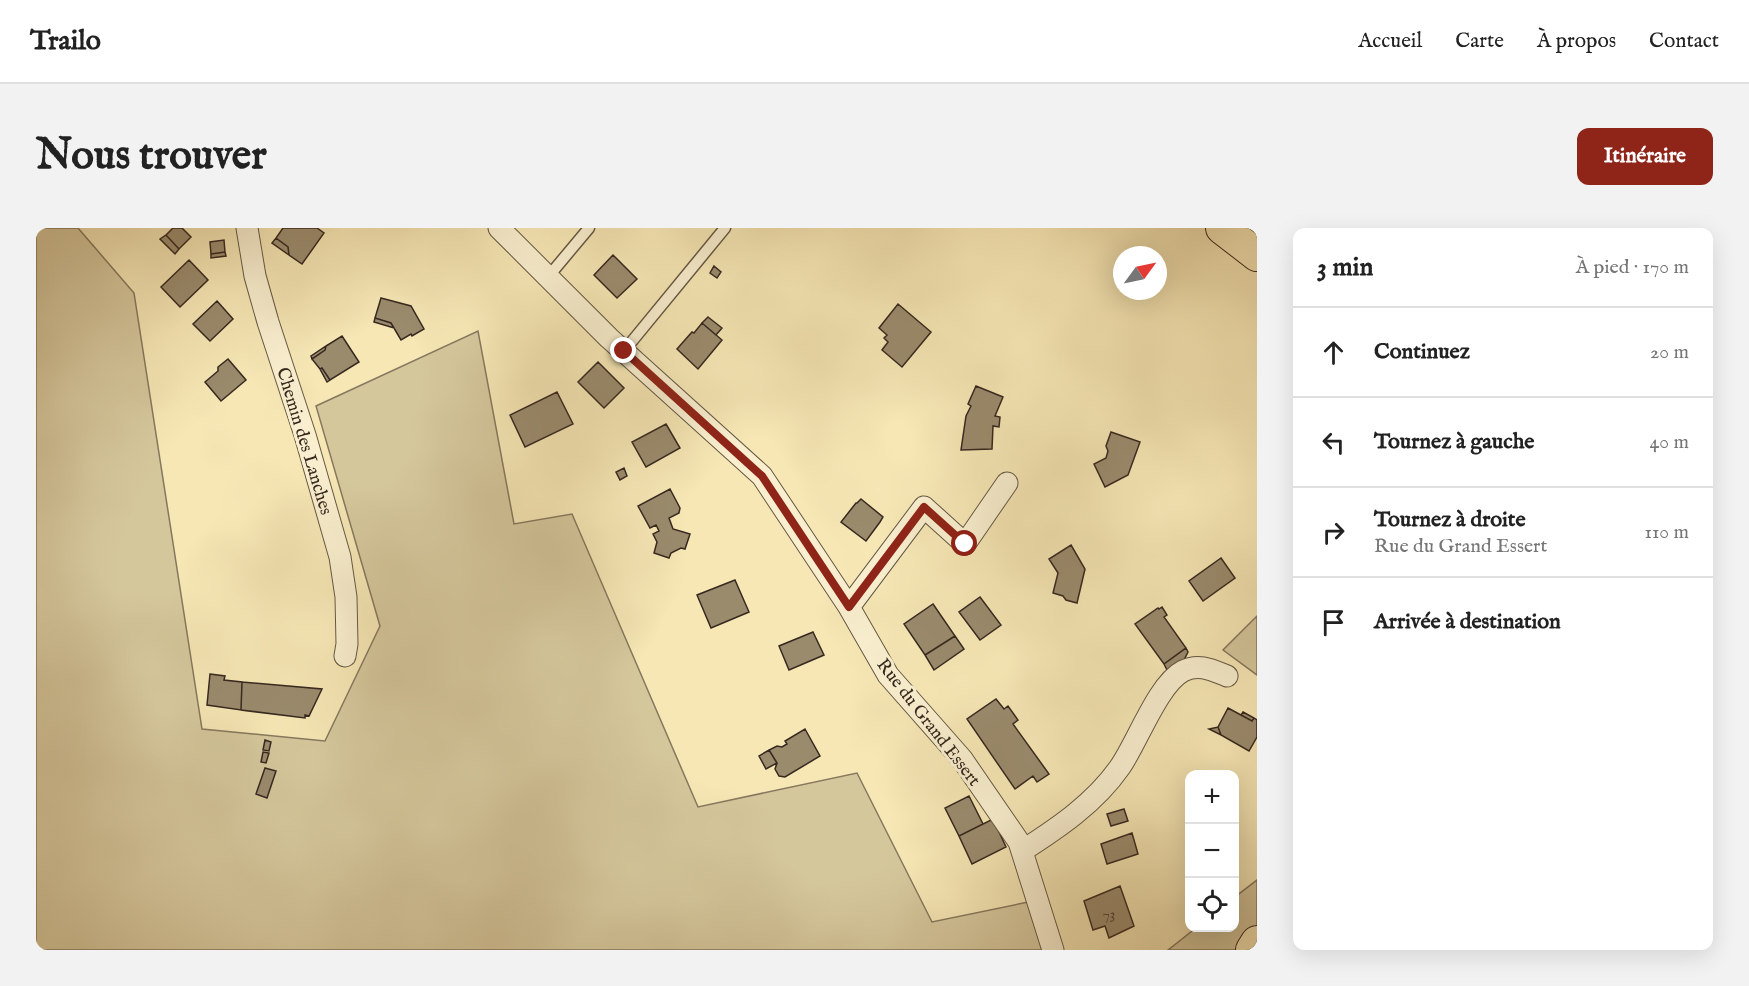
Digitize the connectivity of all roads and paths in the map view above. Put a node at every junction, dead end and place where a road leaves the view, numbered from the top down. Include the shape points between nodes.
1 (247, 228) edge
2 (499, 228) edge
3 (589, 228) edge
4 (725, 228) edge
5 (1222, 228) edge
6 (1257, 255) edge
7 (548, 277) junction
8 (624, 351) junction
9 (1007, 483) dead end
10 (849, 607) junction
11 (345, 656) dead end
12 (1227, 676) dead end
13 (1022, 851) junction
14 (1257, 942) edge
15 (1053, 950) edge
16 (1252, 950) edge

1 - 11 street, Chemin des Lanches via 268,322 340,557 346,597
2 - 7 street, Rue du Grand Essert
3 - 7 lane
4 - 8 lane
5 - 6 main road
7 - 8 street, Rue du Grand Essert
8 - 10 street, Rue du Grand Essert via 762,476
9 - 10 street via 965,544 924,507
10 - 13 street, Rue du Grand Essert via 888,675 962,759
12 - 13 street via 1201,666 1183,671 1166,686 1120,767 1098,793 1060,826
13 - 15 street, Rue du Grand Essert
14 - 16 main road

